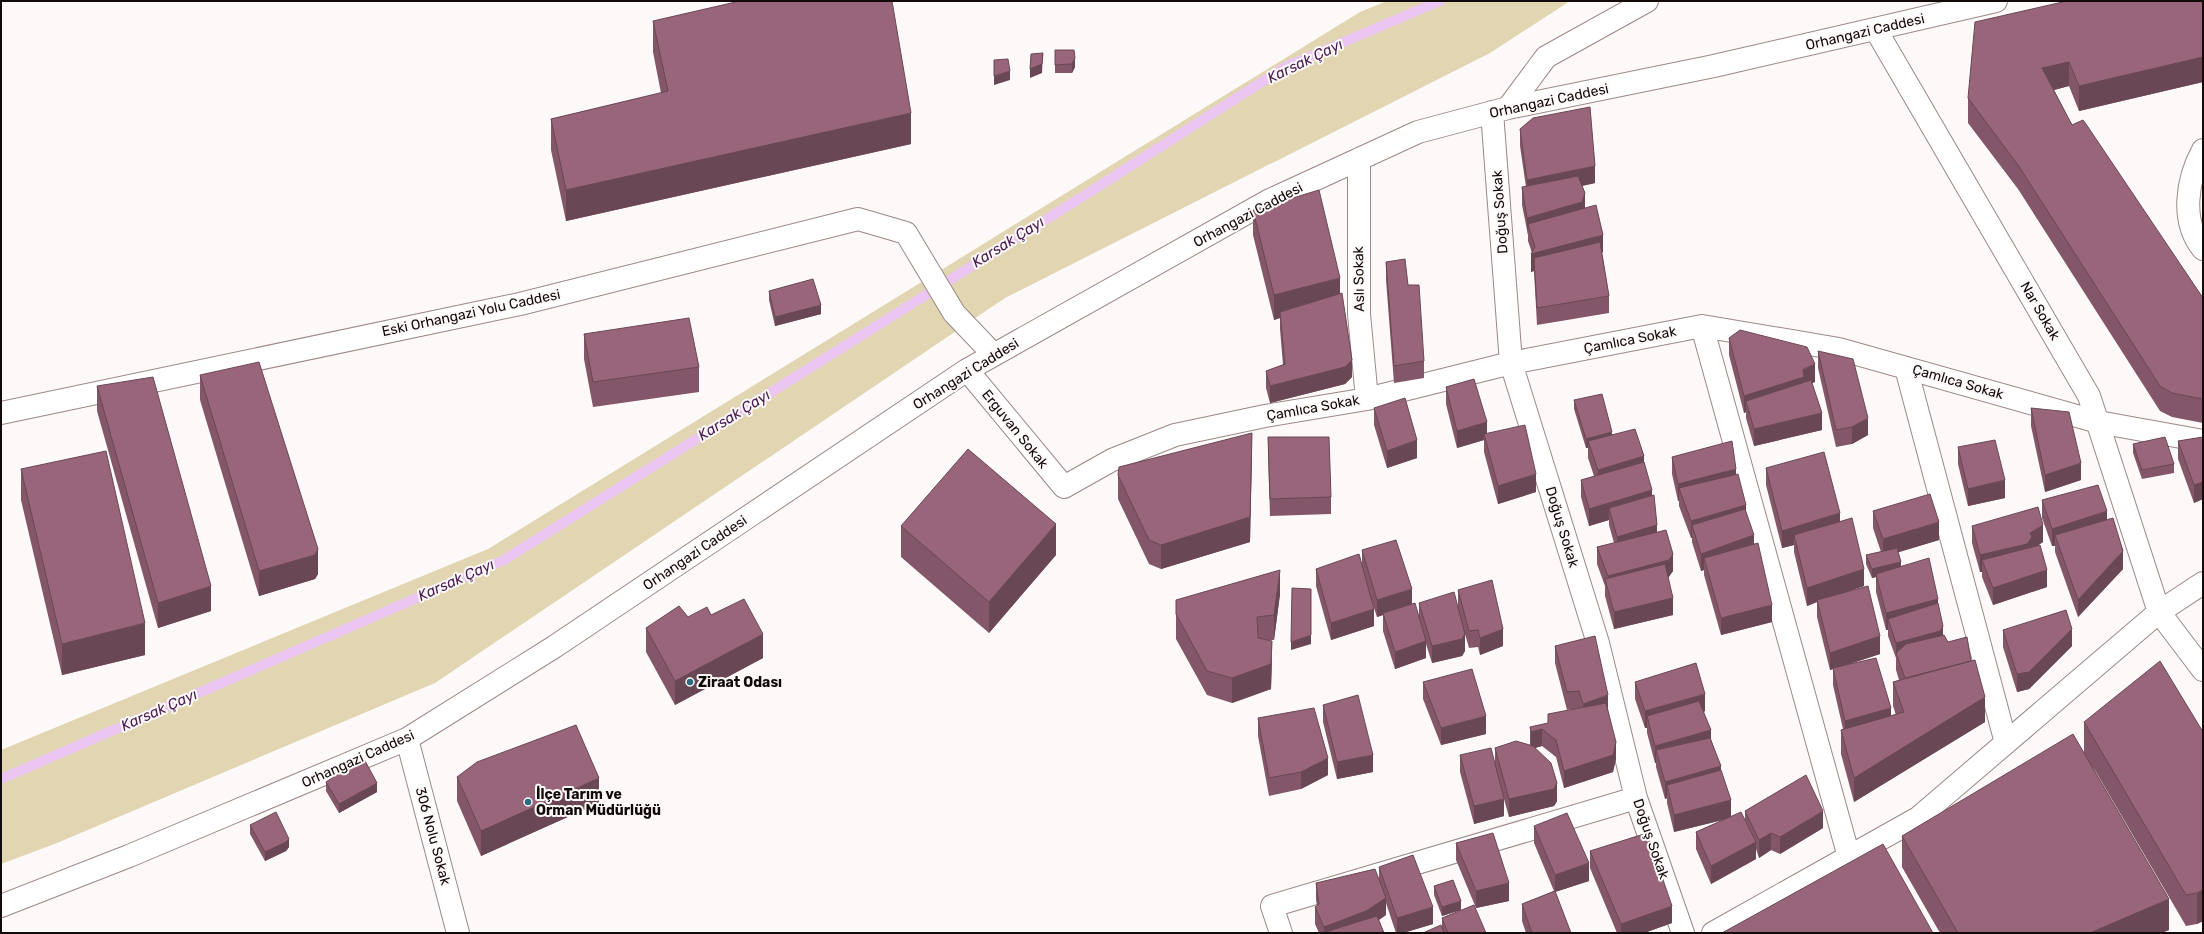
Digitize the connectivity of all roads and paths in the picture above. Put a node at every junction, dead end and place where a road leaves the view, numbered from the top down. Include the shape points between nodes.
1 (1647, 1) edge
2 (1996, 1) edge
3 (1876, 30) junction
4 (1500, 110) junction
5 (2203, 150) edge
6 (1359, 159) junction
7 (2203, 249) edge
8 (1702, 326) junction
9 (994, 355) junction
10 (1511, 363) junction
11 (1906, 368) junction
12 (967, 370) junction
13 (1367, 399) junction
14 (1, 413) edge
15 (2098, 422) junction
16 (2203, 442) edge
17 (1064, 487) joint
18 (2203, 583) edge
19 (2159, 612) junction
20 (2203, 670) edge
21 (407, 739) junction
22 (2006, 743) junction
23 (1636, 798) junction
24 (1849, 857) junction
25 (1, 906) edge
26 (458, 933) edge
27 (1281, 933) edge
28 (1682, 933) edge
29 (1713, 933) edge

1 - 4 street via 1546,57
2 - 3 street, Orhangazi Caddesi
3 - 4 street, Orhangazi Caddesi
3 - 15 street, Nar Sokak via 2089,396
4 - 6 street, Orhangazi Caddesi via 1418,132
4 - 10 street, Doğuş Sokak
5 - 7 street via 2189,183 2188,205 2192,226
6 - 9 street, Orhangazi Caddesi via 1268,201
6 - 13 street, Aslı Sokak via 1359,314
8 - 10 street, Çamlıca Sokak
8 - 11 street, Çamlıca Sokak via 1839,349
8 - 24 street
9 - 12 street, Orhangazi Caddesi
9 - 14 street, Eski Orhangazi Yolu Caddesi via 954,313 906,233 858,219 520,304
10 - 13 street, Çamlıca Sokak
10 - 23 street, Doğuş Sokak via 1598,643
11 - 15 street, Çamlıca Sokak
11 - 22 street
12 - 17 street, Erguvan Sokak
12 - 21 street, Orhangazi Caddesi via 554,647
13 - 17 street, Çamlıca Sokak via 1265,416 1175,435 1112,460
15 - 16 street, Çamlıca Sokak
15 - 19 street, Nar Sokak
18 - 19 street
19 - 20 street, Nar Sokak
19 - 22 street
21 - 25 street, Orhangazi Caddesi via 129,856
21 - 26 street, 306 Nolu Sokak
22 - 24 street via 1918,818
23 - 27 street via 1272,906
23 - 28 street, Doğuş Sokak
24 - 29 street

